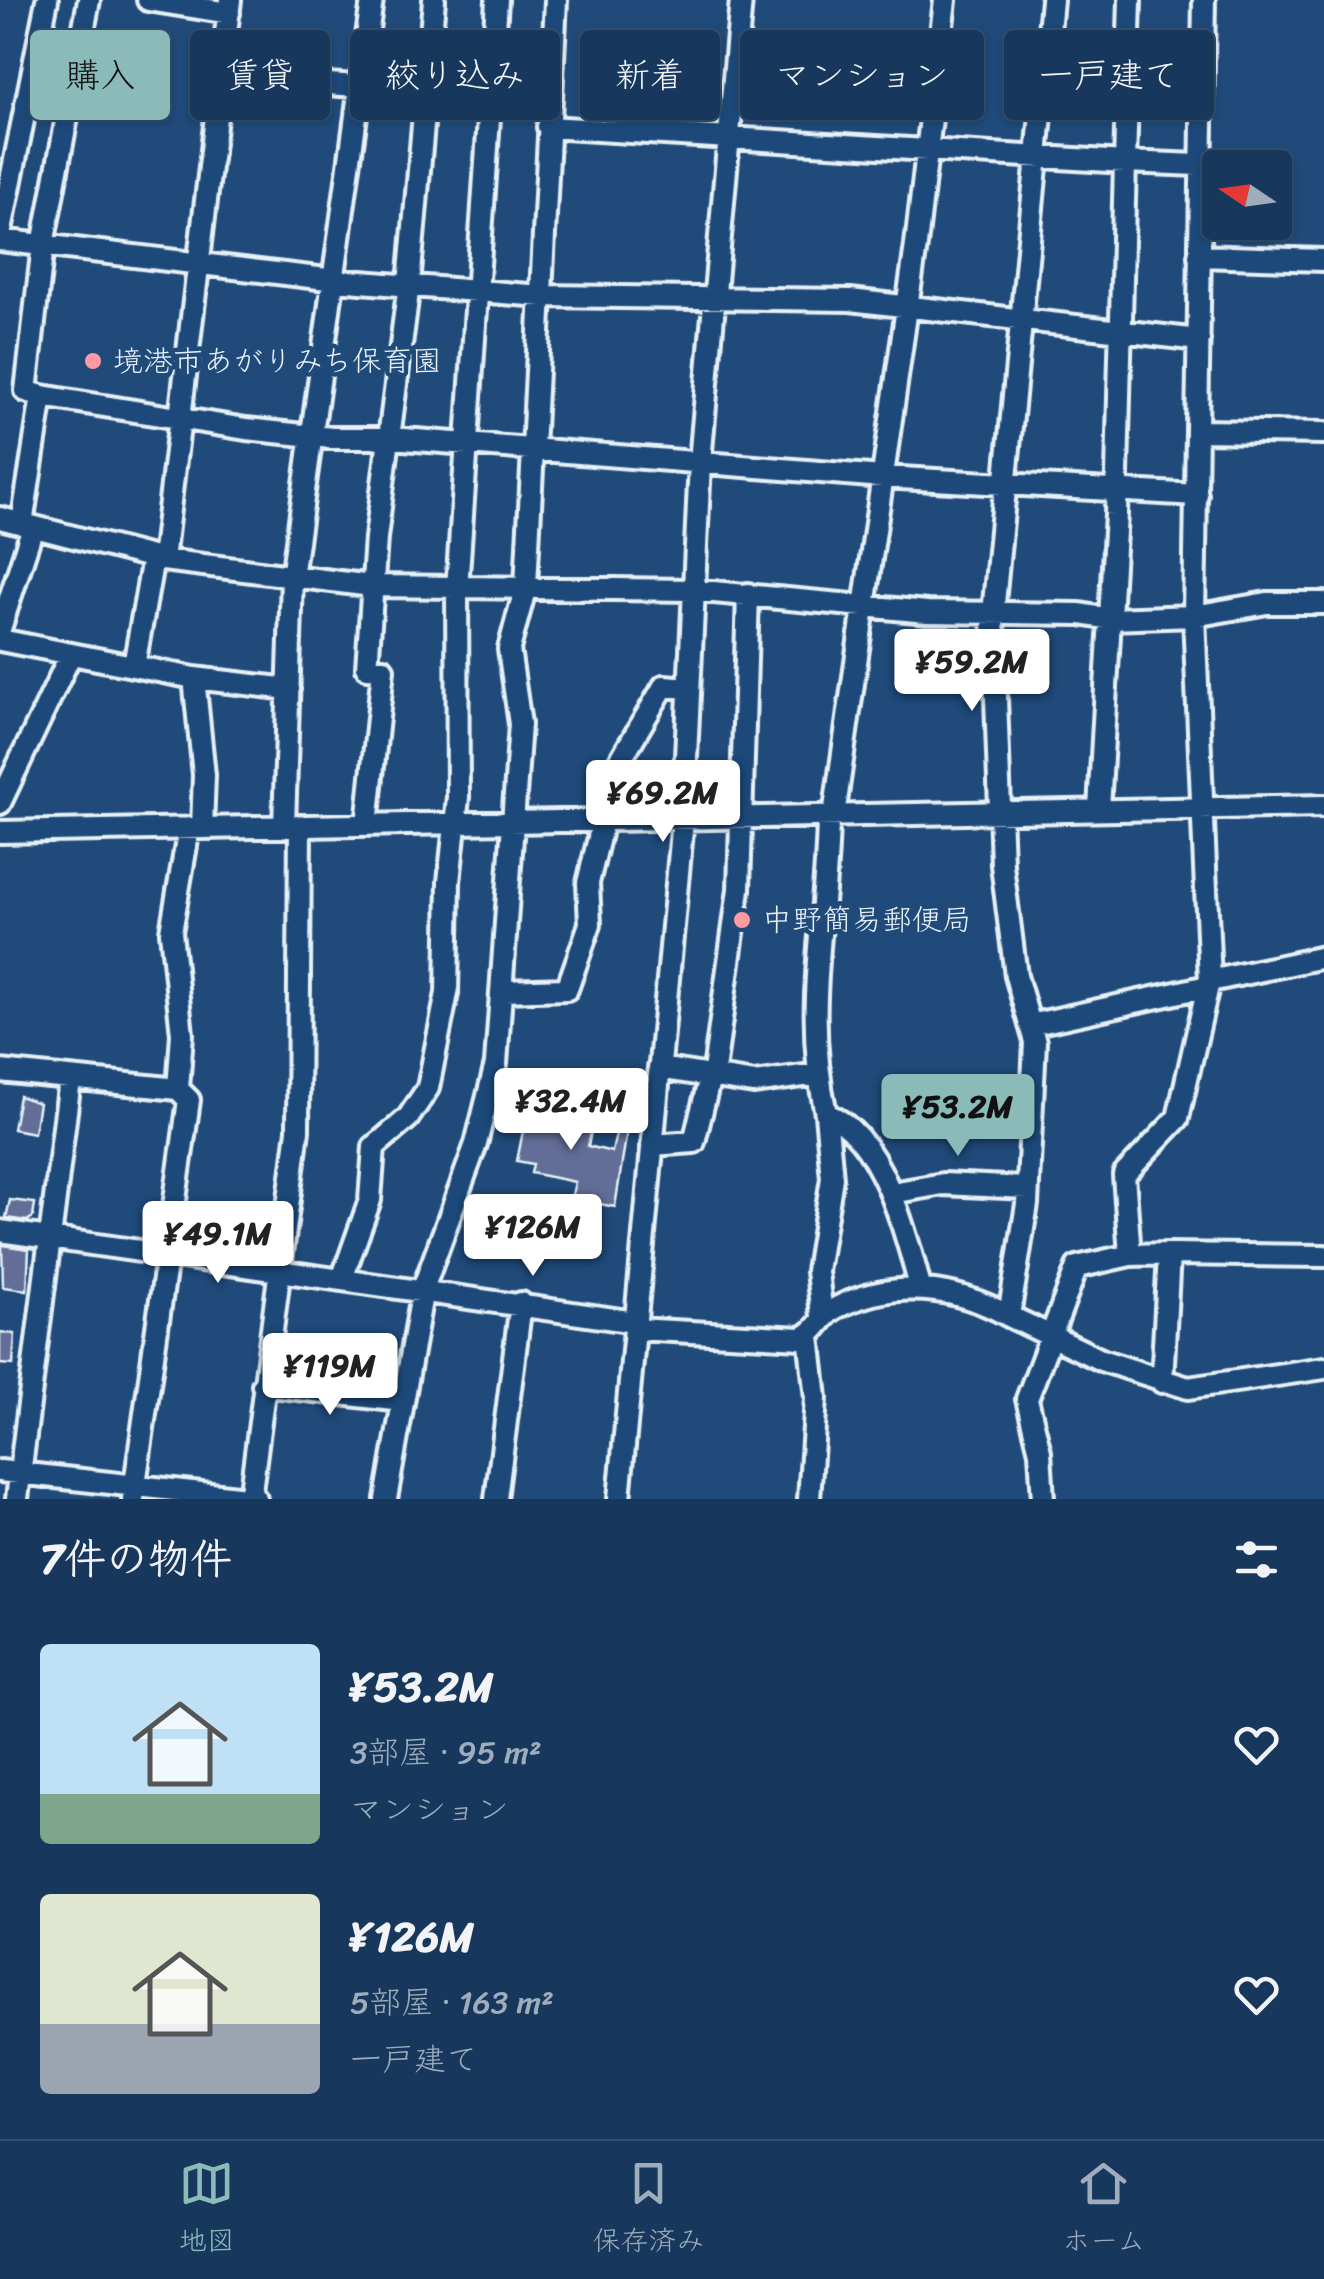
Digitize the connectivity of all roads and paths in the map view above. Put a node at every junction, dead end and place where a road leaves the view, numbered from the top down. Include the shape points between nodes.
1 (47, 0) edge
2 (89, 0) edge
3 (148, 0) edge
4 (372, 0) edge
5 (434, 0) edge
6 (497, 0) edge
7 (556, 0) edge
8 (741, 0) edge
9 (945, 0) edge
10 (1052, 0) edge
11 (1130, 0) edge
12 (1204, 0) edge
13 (229, 6) edge
14 (368, 30) edge
15 (431, 30) edge
16 (495, 30) edge
17 (554, 30) edge
18 (218, 120) edge
19 (356, 120) edge
20 (422, 120) edge
21 (490, 120) edge
22 (548, 120) edge
23 (548, 126) junction
24 (729, 137) junction
25 (928, 149) junction
26 (1038, 156) junction
27 (1126, 162) junction
28 (1198, 166) junction
29 (0, 237) edge
30 (43, 245) junction
31 (1199, 256) junction
32 (1324, 260) edge
33 (199, 265) junction
34 (335, 280) junction
35 (409, 284) junction
36 (477, 287) junction
37 (542, 296) junction
38 (714, 300) junction
39 (907, 308) junction
40 (1020, 322) junction
41 (1122, 335) junction
42 (1199, 340) junction
43 (42, 396) junction
44 (179, 418) junction
45 (1199, 431) junction
46 (1324, 433) edge
47 (311, 436) junction
48 (391, 438) junction
49 (468, 446) junction
50 (536, 452) junction
51 (700, 462) junction
52 (883, 478) junction
53 (1005, 486) junction
54 (1116, 491) junction
55 (1198, 495) junction
56 (0, 518) edge
57 (28, 525) junction
58 (158, 559) junction
59 (292, 578) junction
60 (372, 586) junction
61 (526, 586) junction
62 (457, 589) junction
63 (692, 590) junction
64 (748, 594) junction
65 (866, 604) junction
66 (1324, 604) edge
67 (993, 614) junction
68 (1194, 616) junction
69 (1110, 619) junction
70 (0, 629) edge
71 (0, 640) edge
72 (71, 654) junction
73 (134, 666) junction
74 (194, 678) junction
75 (688, 688) junction
76 (288, 690) junction
77 (0, 803) edge
78 (1324, 806) edge
79 (1199, 808) junction
80 (1098, 810) junction
81 (1002, 812) junction
82 (831, 816) junction
83 (741, 818) junction
84 (683, 820) junction
85 (602, 821) junction
86 (516, 822) junction
87 (457, 824) junction
88 (366, 825) junction
89 (292, 826) junction
90 (196, 828) junction
91 (0, 832) edge
92 (1324, 957) edge
93 (1209, 983) junction
94 (503, 991) junction
95 (1030, 1025) junction
96 (660, 1068) junction
97 (0, 1071) edge
98 (817, 1074) junction
99 (711, 1078) junction
100 (70, 1080) junction
101 (178, 1089) junction
102 (826, 1114) junction
103 (652, 1145) junction
104 (1027, 1188) junction
105 (892, 1193) junction
106 (0, 1231) edge
107 (48, 1238) junction
108 (166, 1253) junction
109 (1170, 1254) junction
110 (1130, 1256) junction
111 (1324, 1256) edge
112 (277, 1269) junction
113 (342, 1279) junction
114 (920, 1287) junction
115 (423, 1289) junction
116 (520, 1303) junction
117 (822, 1316) junction
118 (1010, 1316) junction
119 (635, 1326) junction
120 (809, 1336) junction
121 (1051, 1340) junction
122 (1324, 1368) edge
123 (1162, 1382) junction
124 (263, 1385) junction
125 (402, 1401) junction
126 (10, 1472) edge
127 (134, 1492) edge
128 (17, 1499) edge
129 (252, 1499) edge
130 (386, 1499) edge
131 (496, 1499) edge
132 (619, 1499) edge
133 (809, 1499) edge
134 (1044, 1499) edge

1 - 29 street
2 - 30 street
3 - 13 street
4 - 14 street
5 - 15 street
6 - 16 street
7 - 17 street
8 - 24 street
9 - 25 street
10 - 26 street
11 - 27 street
12 - 28 street
18 - 33 street
19 - 34 street
20 - 35 street
21 - 36 street
22 - 23 street
23 - 24 street
23 - 37 street
24 - 25 street
24 - 38 street
25 - 26 street
25 - 39 street
26 - 27 street
26 - 40 street
27 - 28 street
27 - 41 street
28 - 31 street
29 - 30 street
30 - 33 street
30 - 43 street via 26,391
31 - 32 street
31 - 42 street
33 - 34 street
33 - 44 street
34 - 35 street
34 - 47 street
35 - 36 street
35 - 48 street
36 - 37 street
36 - 49 street
37 - 38 street
37 - 50 street
38 - 39 street via 850,300
38 - 51 street
39 - 40 street
39 - 52 street
40 - 41 street
40 - 53 street
41 - 42 street
41 - 54 street
42 - 45 street
43 - 44 street
43 - 57 street
44 - 47 street
44 - 58 street
45 - 46 street
45 - 55 street
47 - 48 street
47 - 59 street
48 - 49 street
48 - 60 street
49 - 50 street
49 - 62 street
50 - 51 street
50 - 61 street
51 - 52 street
51 - 63 street
52 - 53 street
52 - 65 street
53 - 54 street
53 - 67 street
54 - 55 street
54 - 69 street
55 - 68 street
56 - 57 street
57 - 58 street
57 - 70 street
58 - 59 street
58 - 73 street
59 - 60 street
59 - 76 street
60 - 62 street
60 - 88 street via 368,668 383,669
61 - 62 street
61 - 63 street
61 - 86 street via 510,649 520,704
62 - 87 street
63 - 64 street
63 - 75 street
64 - 65 street
64 - 83 street
65 - 67 street
65 - 82 street
66 - 68 street via 1268,603
67 - 69 street
67 - 81 street
68 - 69 street
68 - 79 street
69 - 80 street
71 - 72 street
72 - 73 street
72 - 77 street
73 - 74 street
74 - 76 street
74 - 90 street via 203,759
75 - 84 street
75 - 85 street via 664,686 629,740 605,786
76 - 89 street
78 - 79 street
79 - 80 street
79 - 93 street
80 - 81 street
81 - 82 street
81 - 95 street via 1009,927
82 - 83 street
82 - 98 street via 814,994
83 - 84 street
83 - 99 street via 739,890
84 - 85 street
84 - 96 street
85 - 86 street
85 - 94 street via 588,883 590,924 567,990
86 - 87 street
86 - 94 street
87 - 88 street
87 - 113 street via 446,993 428,1088 408,1118 374,1147 370,1200
88 - 89 street
89 - 90 street
89 - 112 street via 298,1130
90 - 91 street
90 - 101 street via 171,932 182,1034
92 - 93 street
93 - 95 street
93 - 110 street via 1178,1118 1124,1175
94 - 115 street via 496,1064 476,1144
95 - 104 street via 1035,1042
96 - 99 street
96 - 103 street
97 - 100 street
98 - 99 street via 771,1084
98 - 102 street
99 - 103 street via 694,1142
100 - 101 street
100 - 107 street
101 - 108 street via 189,1100
102 - 105 street via 852,1130
102 - 117 street via 832,1178 817,1270
103 - 119 street
104 - 105 street via 942,1184
104 - 118 street
105 - 114 street
106 - 107 street
107 - 108 street
107 - 126 street
108 - 112 street
108 - 127 street
109 - 110 street
109 - 111 street
109 - 123 street
110 - 121 street via 1077,1267
112 - 113 street
112 - 124 street
113 - 115 street
114 - 117 street
114 - 118 street via 986,1303
115 - 116 street
115 - 125 street
116 - 119 street
116 - 131 street
117 - 120 street
118 - 121 street
119 - 120 street via 752,1338
119 - 132 street
120 - 133 street via 816,1398
121 - 123 street
121 - 134 street via 1027,1399
122 - 123 street via 1188,1388
124 - 125 street
124 - 129 street
125 - 130 street
126 - 127 street
126 - 128 street
127 - 129 street

